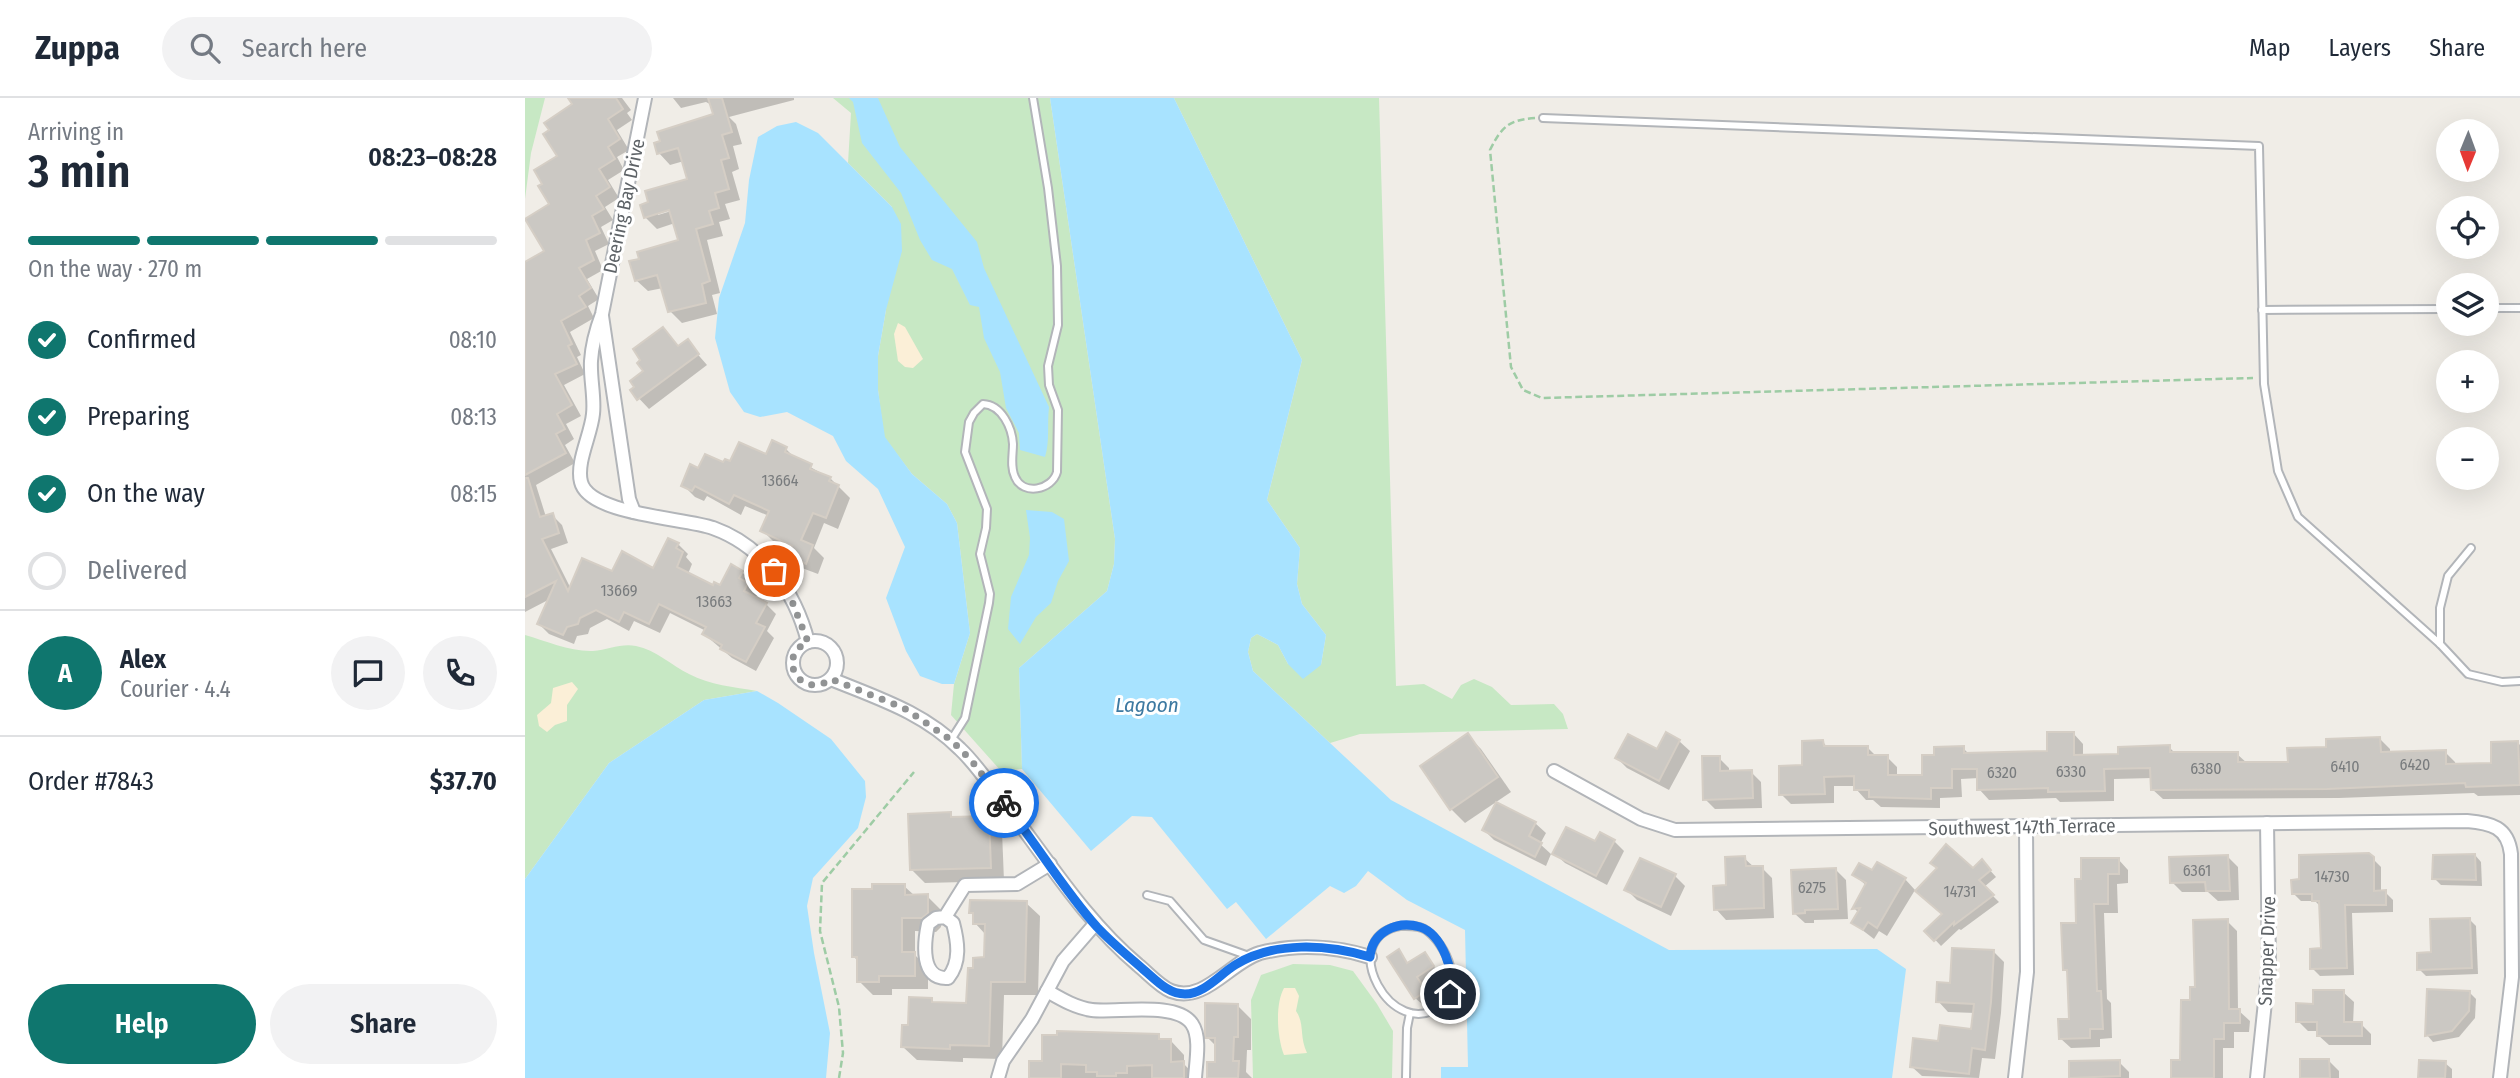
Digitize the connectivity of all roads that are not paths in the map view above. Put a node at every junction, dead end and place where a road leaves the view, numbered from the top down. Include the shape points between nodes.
1 (645, 98) edge
2 (1034, 98) edge
3 (1543, 118) road end
4 (2499, 308) edge
5 (2520, 308) edge
6 (2436, 309) edge
7 (2262, 310) junction
8 (602, 314) junction
9 (634, 512) junction
10 (2471, 548) dead end
11 (808, 642) junction
12 (2439, 644) junction
13 (831, 679) junction
14 (2520, 681) edge
15 (951, 740) junction
16 (1554, 771) dead end
17 (2267, 823) junction
18 (2026, 827) junction
19 (1050, 864) junction
20 (1147, 895) dead end
21 (945, 917) junction
22 (1095, 925) junction
23 (1251, 957) junction
24 (1370, 957) junction
25 (2516, 977) edge
26 (1047, 991) junction
27 (1410, 1013) junction
28 (998, 1078) edge
29 (1195, 1078) edge
30 (1406, 1078) edge
31 (2015, 1078) edge
32 (2256, 1078) edge
33 (2500, 1078) edge

1 - 8 street, Deering Bay Drive
2 - 15 lane via 1057,266 1058,326 1048,366 1058,410 1057,472 1044,487 1020,484 1013,473 1012,436 1003,417 988,404 974,413 965,452 987,509 980,554 990,594 965,718
3 - 7 lane via 2259,146
4 - 5 lane
6 - 7 lane
7 - 12 lane via 2263,378 2278,471 2298,517
8 - 9 street, Deering Bay Drive
8 - 9 street, Deering Bay Drive via 592,349 593,414 581,485 595,497
9 - 11 street, Deering Bay Drive via 714,528 746,545 788,591
10 - 12 lane via 2448,576 2440,608
11 - 13 street via 825,643 835,653 837,666
11 - 13 street via 793,655 797,677 810,685
12 - 14 lane via 2468,674 2501,682
13 - 15 street via 904,708
15 - 19 street
16 - 18 street, Southwest 147th Terrace via 1641,819 1675,830
17 - 18 street, Southwest 147th Terrace
17 - 25 street, Southwest 147th Terrace via 2467,821 2503,832 2511,851
17 - 32 street, Snapper Drive via 2269,964
18 - 31 street via 2028,961
19 - 21 street via 1017,884 965,885
19 - 22 street
20 - 23 lane via 1170,901 1204,940
21 - 21 street via 928,924 925,939 926,962 930,973 939,979 948,978 957,958 953,923
22 - 23 street via 1167,989 1182,994 1201,990
22 - 26 street via 1070,950
23 - 24 street via 1312,947 1345,949
24 - 27 lane via 1375,977 1389,1000
24 - 27 lane via 1378,936 1389,928 1420,927 1434,937 1452,973 1450,994 1438,1008
25 - 33 street
26 - 28 street via 1003,1061
26 - 29 street via 1091,1010 1181,1014 1195,1030
27 - 30 lane

